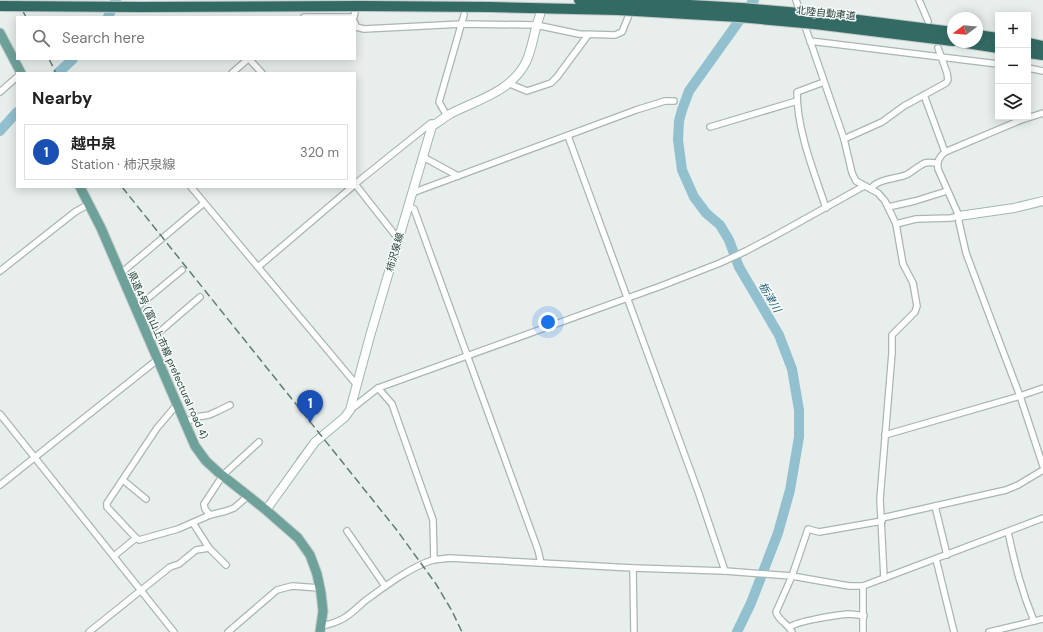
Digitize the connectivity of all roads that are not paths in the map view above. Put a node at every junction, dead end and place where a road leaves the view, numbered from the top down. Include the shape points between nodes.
1 (579, 0) edge
2 (635, 0) edge
3 (796, 0) edge
4 (919, 0) edge
5 (360, 3) edge
6 (0, 6) edge
7 (618, 6) edge
8 (464, 15) dead end
9 (540, 15) dead end
10 (354, 16) edge
11 (813, 19) junction
12 (928, 21) dead end
13 (462, 24) junction
14 (536, 25) junction
15 (356, 27) edge
16 (947, 31) edge
17 (0, 33) edge
18 (588, 35) junction
19 (983, 36) edge
20 (995, 38) edge
21 (947, 40) edge
22 (810, 41) junction
23 (1031, 44) edge
24 (983, 46) edge
25 (1043, 46) edge
26 (938, 48) dead end
27 (995, 48) edge
28 (1031, 53) edge
29 (1043, 55) edge
30 (941, 56) junction
31 (248, 60) edge
32 (250, 60) edge
33 (995, 64) edge
34 (1031, 68) edge
35 (1043, 70) edge
36 (20, 72) edge
37 (233, 72) edge
38 (261, 72) edge
39 (16, 78) edge
40 (824, 82) junction
41 (510, 84) junction
42 (0, 92) edge
43 (924, 95) junction
44 (674, 100) dead end
45 (797, 101) junction
46 (1043, 113) edge
47 (447, 116) junction
48 (437, 124) junction
49 (710, 127) dead end
50 (568, 136) junction
51 (844, 139) junction
52 (945, 152) junction
53 (423, 157) junction
54 (937, 163) junction
55 (458, 176) junction
56 (356, 183) edge
57 (356, 185) edge
58 (864, 186) junction
59 (80, 188) edge
60 (192, 188) edge
61 (351, 188) edge
62 (871, 189) junction
63 (947, 190) junction
64 (412, 193) junction
65 (1043, 201) edge
66 (204, 203) junction
67 (88, 204) junction
68 (408, 206) junction
69 (888, 207) junction
70 (826, 208) junction
71 (959, 216) junction
72 (896, 224) junction
73 (399, 240) junction
74 (258, 267) junction
75 (182, 270) dead end
76 (0, 271) edge
77 (120, 274) junction
78 (200, 297) dead end
79 (628, 297) junction
80 (136, 309) junction
81 (149, 341) junction
82 (468, 355) junction
83 (157, 360) junction
84 (356, 384) junction
85 (378, 388) junction
86 (1043, 388) edge
87 (1020, 396) junction
88 (230, 404) dead end
89 (177, 407) junction
90 (350, 410) junction
91 (0, 414) edge
92 (184, 423) junction
93 (885, 435) junction
94 (259, 442) dead end
95 (35, 458) junction
96 (1043, 466) edge
97 (1043, 470) edge
98 (223, 475) junction
99 (123, 480) junction
100 (0, 485) edge
101 (248, 496) junction
102 (146, 498) dead end
103 (935, 506) junction
104 (266, 510) junction
105 (210, 515) junction
106 (1043, 518) edge
107 (882, 519) junction
108 (193, 523) junction
109 (347, 531) dead end
110 (1008, 532) junction
111 (136, 538) junction
112 (209, 548) junction
113 (947, 555) junction
114 (114, 556) junction
115 (936, 559) junction
116 (434, 560) junction
117 (541, 563) junction
118 (226, 565) dead end
119 (633, 568) junction
120 (725, 571) junction
121 (792, 576) junction
122 (884, 578) junction
123 (385, 586) junction
124 (863, 586) junction
125 (320, 588) junction
126 (140, 591) junction
127 (864, 616) junction
128 (1043, 619) edge
129 (1034, 621) junction
130 (321, 629) edge
131 (791, 630) edge
132 (89, 632) edge
133 (174, 632) edge
134 (228, 632) edge
135 (634, 632) edge
136 (863, 632) edge
137 (954, 632) edge
138 (989, 632) edge

1 - 7 highway, 北陸自動車道
2 - 18 street via 622,32 615,35
3 - 22 street
4 - 12 street
5 - 6 highway, 北陸自動車道, bridge via 133,7
5 - 7 highway, 北陸自動車道 via 490,7
5 - 10 street
7 - 11 highway, 北陸自動車道, bridge via 739,17
8 - 13 street
9 - 14 main road, 柿沢泉線
11 - 16 highway, 北陸自動車道
11 - 21 highway, 北陸自動車道
13 - 14 street
13 - 15 street via 364,29
13 - 47 street via 439,102
14 - 18 street
14 - 41 main road, 柿沢泉線 via 527,61
17 - 36 main road
18 - 41 street via 551,83 527,91
19 - 20 highway
22 - 30 street
22 - 40 street
23 - 25 highway
24 - 27 highway
26 - 30 street
28 - 29 highway
30 - 33 street
30 - 43 street via 948,80
31 - 37 street
32 - 38 street
34 - 35 street
39 - 42 street
40 - 45 street via 797,92
40 - 51 street
41 - 47 main road, 柿沢泉線
43 - 51 street via 882,122
43 - 52 street
44 - 50 street via 636,110
45 - 49 street
45 - 70 street via 805,146
46 - 52 street
47 - 48 main road, 柿沢泉線
48 - 53 main road, 柿沢泉線 via 432,126
48 - 56 street via 431,123
50 - 55 street
50 - 79 street
51 - 58 street via 852,173 856,181
52 - 54 street
53 - 55 street
53 - 64 main road, 柿沢泉線
54 - 62 street via 924,163 906,175 878,183
54 - 63 street
55 - 64 street
57 - 73 street
58 - 62 street
58 - 70 street
59 - 67 main road, 県道4号 (富山上市線 prefectural road 4)
60 - 66 street
61 - 74 street
62 - 69 street via 878,193
63 - 69 street
63 - 71 street
64 - 68 main road, 柿沢泉線
65 - 71 main road
66 - 74 street
66 - 77 street
67 - 76 street
67 - 77 main road, 県道4号 (富山上市線 prefectural road 4)
68 - 73 main road, 柿沢泉線
68 - 82 street via 414,210
69 - 72 street
70 - 79 street via 720,263
71 - 72 street via 916,219
71 - 87 street via 966,253
72 - 93 street via 903,264 913,283 917,306 915,312 892,335
73 - 84 main road, 柿沢泉線
74 - 84 street
75 - 80 street
77 - 80 main road, 県道4号 (富山上市線 prefectural road 4)
78 - 81 street
79 - 82 street
79 - 120 street
80 - 81 main road, 県道4号 (富山上市線 prefectural road 4)
81 - 83 main road, 県道4号 (富山上市線 prefectural road 4)
82 - 85 street
82 - 117 street
83 - 89 main road, 県道4号 (富山上市線 prefectural road 4)
83 - 95 street
84 - 90 main road, 柿沢泉線
85 - 90 street
85 - 116 street via 392,404 433,520
86 - 87 street
87 - 93 street
87 - 96 street
88 - 92 street via 218,412 196,417
89 - 92 main road, 県道4号 (富山上市線 prefectural road 4)
89 - 99 street via 157,428
90 - 104 main road via 315,442
91 - 95 street
92 - 98 main road, 県道4号 (富山上市線 prefectural road 4) via 195,446
93 - 107 street via 880,499
94 - 98 street
95 - 100 street
95 - 114 street
97 - 103 street via 1006,490
98 - 101 main road, 県道4号 (富山上市線 prefectural road 4)
98 - 105 street via 204,504
99 - 102 street
99 - 111 street via 107,503 107,507
101 - 104 main road, 県道4号 (富山上市線 prefectural road 4)
101 - 105 street via 234,508
103 - 107 street
103 - 113 street
104 - 125 main road, 県道4号 (富山上市線 prefectural road 4) via 298,538 310,555
105 - 108 street
106 - 110 street
107 - 121 street via 820,532 808,529
107 - 122 street
108 - 111 street via 139,540
108 - 112 street
109 - 123 street
110 - 113 street
110 - 129 street via 1018,578
111 - 114 street
112 - 118 street
112 - 126 street via 196,550
113 - 115 street
114 - 126 street
115 - 122 street
115 - 137 street
116 - 117 street via 449,558
116 - 123 street via 422,564
117 - 119 street
119 - 120 street
119 - 135 street
120 - 121 street
121 - 124 street
121 - 131 street via 776,612
122 - 124 street
123 - 130 street via 346,618
124 - 127 street
125 - 130 main road, 県道4号 (富山上市線 prefectural road 4) via 323,611
125 - 134 street via 292,586 277,590
126 - 132 street
126 - 133 street
127 - 131 street via 840,615 798,623
127 - 136 street
128 - 129 street
129 - 138 street

